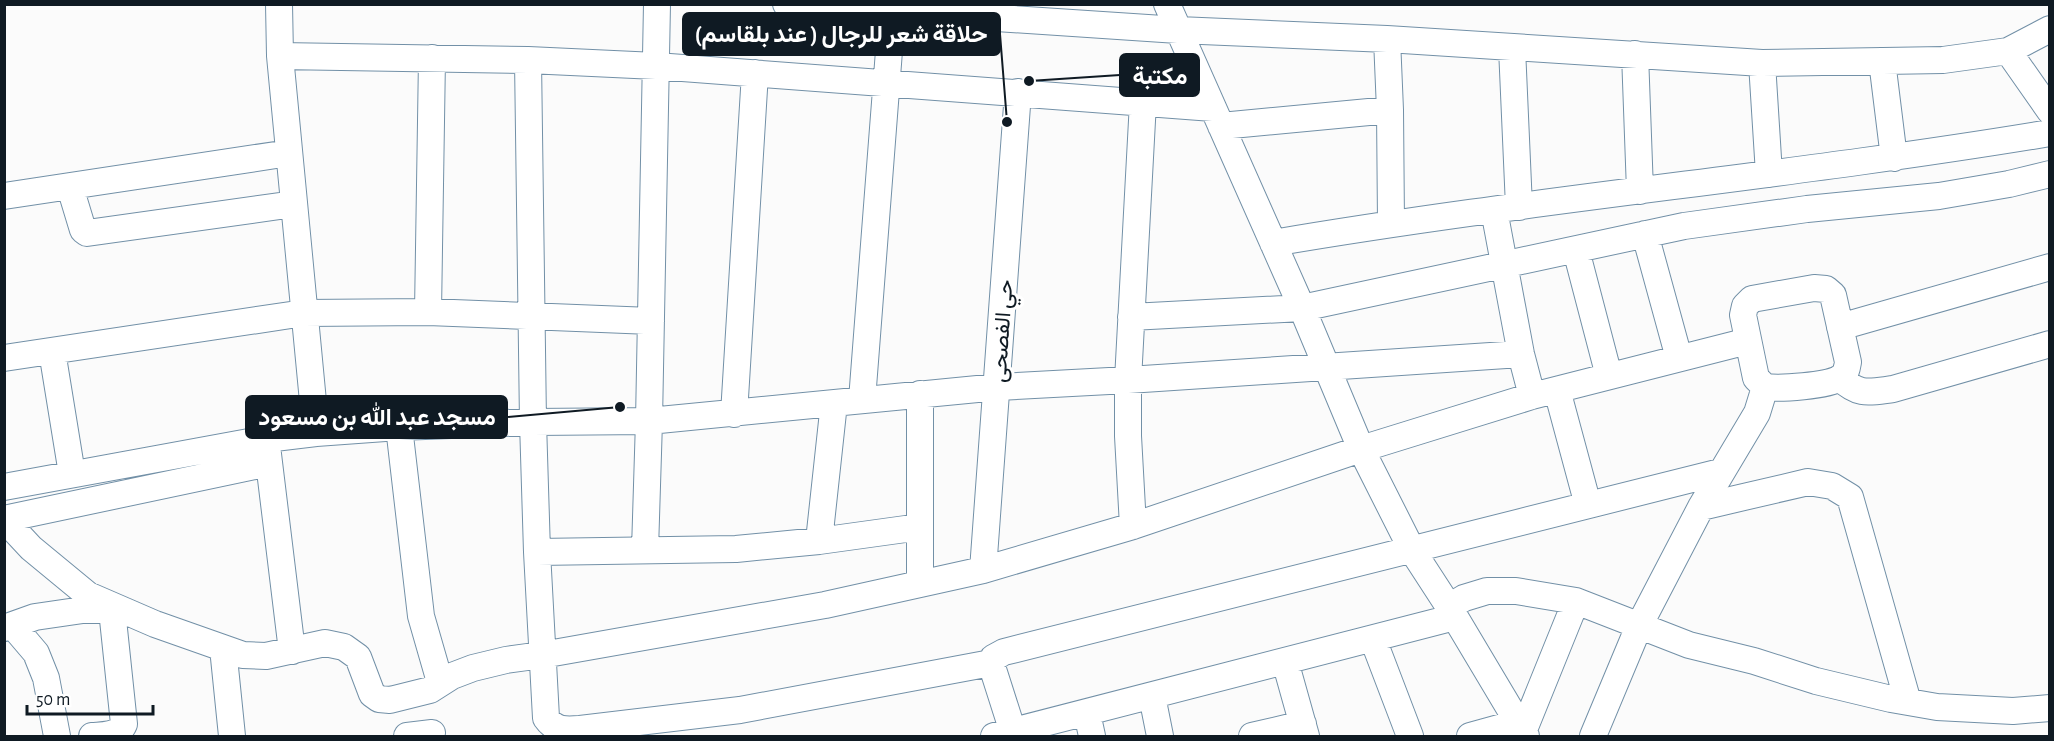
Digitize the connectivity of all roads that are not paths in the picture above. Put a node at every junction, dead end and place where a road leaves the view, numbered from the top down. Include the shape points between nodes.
1 (279, 4) edge
2 (657, 4) edge
3 (786, 4) edge
4 (1167, 4) edge
5 (842, 7) edge
6 (892, 12) junction
7 (2049, 29) edge
8 (1178, 30) junction
9 (1387, 39) junction
10 (1512, 48) junction
11 (2008, 51) junction
12 (1635, 54) junction
13 (280, 56) junction
14 (432, 58) junction
15 (528, 60) junction
16 (1882, 61) junction
17 (1762, 63) junction
18 (656, 66) junction
19 (755, 73) junction
20 (886, 83) junction
21 (1018, 92) junction
22 (1143, 102) junction
23 (1390, 110) junction
24 (2049, 111) edge
25 (1217, 117) junction
26 (2049, 133) edge
27 (289, 153) junction
28 (1894, 158) junction
29 (1769, 174) junction
30 (2049, 174) edge
31 (70, 187) junction
32 (1640, 191) junction
33 (4, 196) edge
34 (294, 204) junction
35 (1506, 208) junction
36 (1391, 223) junction
37 (1645, 234) junction
38 (1273, 243) junction
39 (1576, 250) junction
40 (1505, 265) junction
41 (2049, 267) edge
42 (1302, 308) junction
43 (428, 312) junction
44 (304, 313) junction
45 (532, 316) junction
46 (1131, 316) junction
47 (651, 321) junction
48 (1840, 327) junction
49 (1748, 341) junction
50 (2049, 344) edge
51 (52, 351) junction
52 (1521, 354) junction
53 (4, 358) edge
54 (1679, 358) junction
55 (1326, 366) junction
56 (1609, 376) junction
57 (1840, 378) junction
58 (1128, 380) junction
59 (998, 387) junction
60 (1765, 387) junction
61 (1544, 393) junction
62 (920, 394) junction
63 (862, 400) junction
64 (834, 403) junction
65 (734, 414) junction
66 (649, 421) junction
67 (533, 422) junction
68 (399, 427) junction
69 (316, 433) junction
70 (1361, 449) junction
71 (268, 451) junction
72 (1720, 472) junction
73 (72, 474) junction
74 (4, 487) edge
75 (1588, 506) junction
76 (1701, 507) junction
77 (4, 519) edge
78 (1132, 526) junction
79 (920, 527) junction
80 (819, 541) junction
81 (645, 550) junction
82 (1412, 550) junction
83 (537, 552) junction
84 (983, 570) junction
85 (920, 584) junction
86 (1576, 601) junction
87 (115, 610) junction
88 (1452, 612) junction
89 (1639, 626) junction
90 (9, 627) edge
91 (1373, 639) junction
92 (223, 648) junction
93 (292, 651) junction
94 (542, 655) junction
95 (1285, 661) junction
96 (991, 663) junction
97 (441, 682) junction
98 (1152, 696) junction
99 (1908, 702) junction
100 (2049, 708) edge
101 (1090, 725) edge
102 (1305, 730) edge
103 (1522, 731) edge
104 (432, 733) dead end
105 (1004, 734) edge
106 (57, 736) edge
107 (92, 736) edge
108 (232, 736) edge
109 (407, 736) edge
110 (1160, 736) edge
111 (1252, 736) edge
112 (1410, 736) edge
113 (1470, 736) edge
114 (1593, 736) edge

1 - 13 street
2 - 18 street
3 - 5 street
4 - 8 street
5 - 6 street
6 - 8 street
6 - 20 street
7 - 11 street
8 - 9 street
8 - 25 street
9 - 10 street
9 - 23 street
10 - 12 street
10 - 35 street
11 - 16 street via 1943,60
11 - 24 street
12 - 17 street
12 - 32 street
13 - 14 street
13 - 27 street
14 - 15 street
14 - 43 street
15 - 18 street
15 - 45 street
16 - 17 street
16 - 28 street
17 - 29 street
18 - 19 street
18 - 47 street
19 - 20 street
19 - 65 street
20 - 21 street
20 - 63 street
21 - 22 street
21 - 59 street, حي الفصحى
22 - 25 street
22 - 46 street
23 - 25 street
23 - 36 street
25 - 38 street
26 - 28 street
27 - 31 street
27 - 34 street
28 - 29 street
29 - 32 street
30 - 37 street via 1939,196 1807,209
31 - 33 street
31 - 34 street via 83,230 94,234
32 - 35 street
34 - 44 street
35 - 36 street
35 - 40 street
36 - 38 street
37 - 39 street
37 - 54 street
38 - 42 street
39 - 40 street
39 - 56 street
40 - 42 street
40 - 52 street
41 - 48 street
42 - 46 street
42 - 55 street
43 - 44 street
43 - 45 street
44 - 51 street
44 - 69 street
45 - 47 street
45 - 67 street
46 - 58 street
47 - 66 street
48 - 49 street via 1833,295 1826,289 1814,288 1752,299 1743,315
48 - 57 street via 1848,362
49 - 54 street
49 - 60 street via 1756,378
50 - 57 street via 1893,389 1857,391
51 - 53 street
51 - 73 street
52 - 55 street
52 - 61 street
54 - 56 street
55 - 58 street
55 - 70 street
56 - 61 street
57 - 60 street via 1806,386
58 - 59 street
58 - 78 street
59 - 62 street
59 - 84 street, حي الفصحى
60 - 72 street via 1757,413
61 - 70 street
61 - 75 street
62 - 63 street
62 - 79 street
63 - 64 street
64 - 65 street
64 - 80 street
65 - 66 street
66 - 67 street
66 - 81 street
67 - 68 street
67 - 83 street
68 - 69 street
68 - 97 street via 421,616
69 - 71 street
70 - 78 street
70 - 82 street
71 - 73 street
71 - 77 street
71 - 93 street
72 - 75 street
72 - 76 street
73 - 74 street
75 - 82 street
76 - 89 street
76 - 99 street via 1808,483 1832,486 1850,497
77 - 87 street via 58,572 88,596
78 - 84 street
79 - 80 street
79 - 85 street
80 - 81 street via 736,549
81 - 83 street
82 - 88 street
82 - 96 street via 1004,652
83 - 94 street
84 - 85 street
85 - 94 street via 825,605
86 - 88 street via 1516,591 1487,591 1464,598
86 - 89 street
86 - 103 street
87 - 90 street via 35,617
87 - 92 street
87 - 107 street via 124,724 117,733
88 - 91 street
88 - 103 street
89 - 99 street via 1689,645 1816,681
89 - 114 street
90 - 106 street via 36,653 46,678
91 - 95 street
91 - 112 street
92 - 93 street via 243,655
92 - 108 street
93 - 97 street via 325,642 344,647 358,657 372,694 379,699 429,690
94 - 96 street via 546,718 550,725 567,730 740,711
94 - 97 street via 473,668
95 - 98 street
95 - 102 street
96 - 105 street
98 - 101 street
98 - 110 street
99 - 100 street via 2013,711
101 - 105 street
102 - 111 street
103 - 113 street
104 - 109 street

